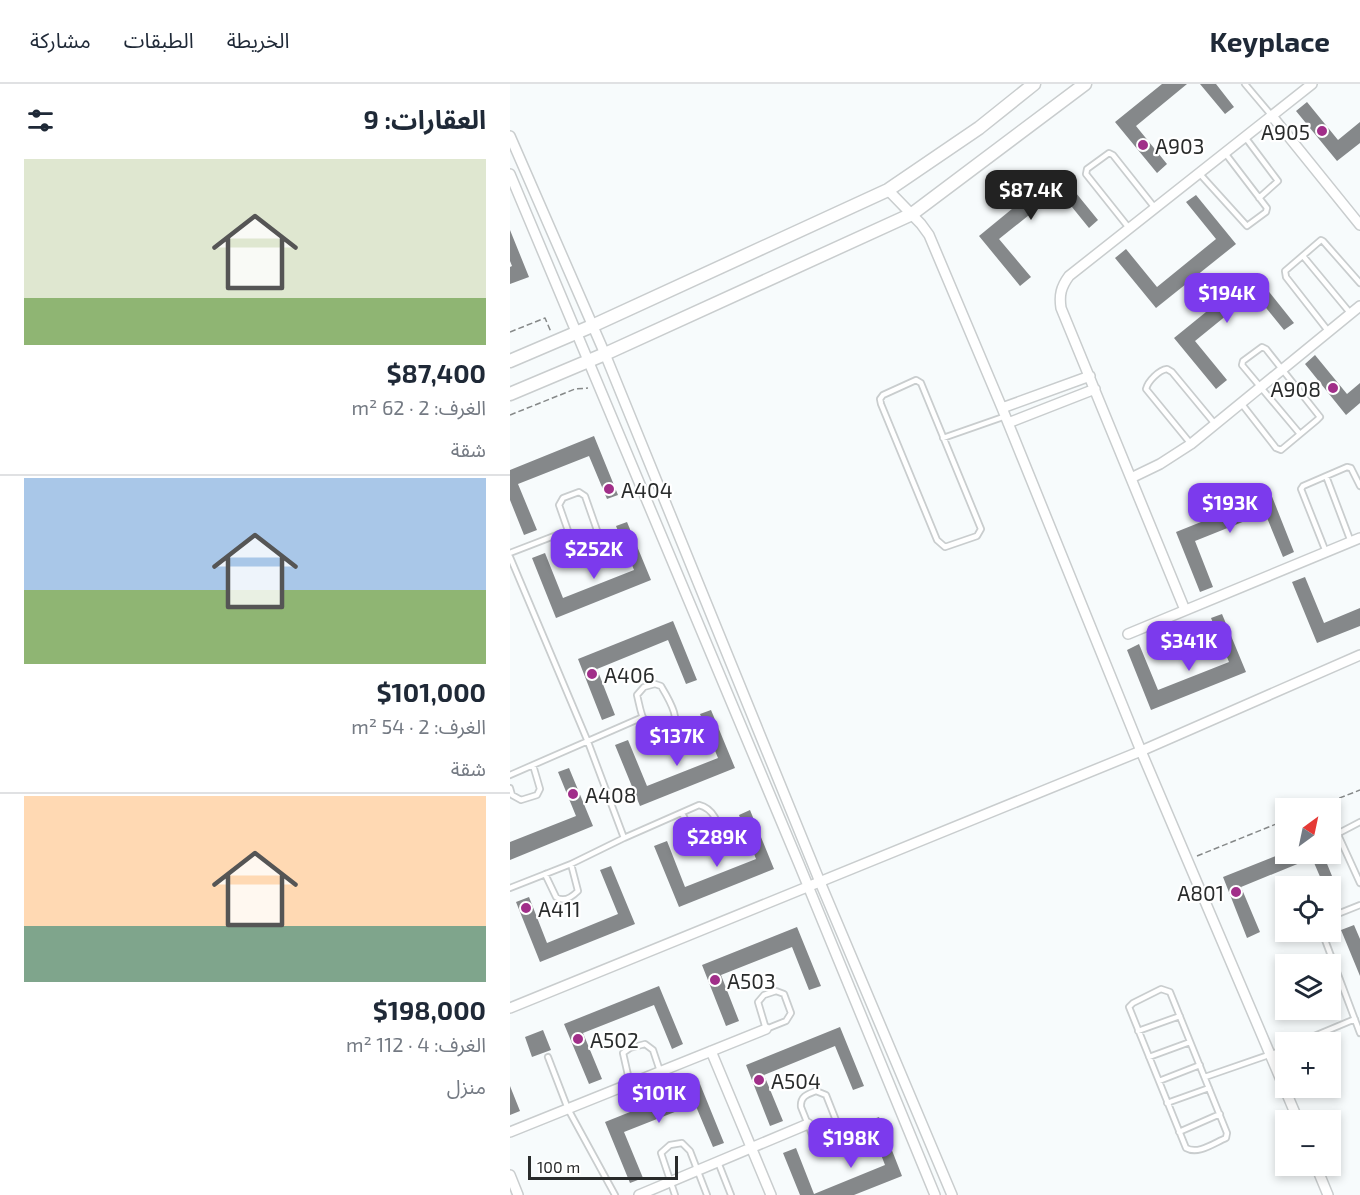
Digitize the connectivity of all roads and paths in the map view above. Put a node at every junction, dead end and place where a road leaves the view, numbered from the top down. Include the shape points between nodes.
1 (1034, 84) edge
2 (1085, 84) edge
3 (1245, 84) edge
4 (1312, 84) edge
5 (1272, 116) junction
6 (510, 136) edge
7 (1245, 137) junction
8 (1225, 153) junction
9 (1199, 173) junction
10 (510, 174) edge
11 (888, 190) junction
12 (1259, 198) junction
13 (1155, 208) junction
14 (912, 214) junction
15 (1360, 225) edge
16 (1129, 228) junction
17 (1303, 256) junction
18 (1360, 283) edge
19 (1360, 306) edge
20 (1351, 314) junction
21 (592, 326) junction
22 (510, 332) edge
23 (1329, 332) junction
24 (578, 333) junction
25 (556, 342) junction
26 (605, 354) junction
27 (510, 361) edge
28 (589, 361) junction
29 (1282, 370) junction
30 (1090, 376) junction
31 (600, 387) junction
32 (1261, 387) junction
33 (1095, 389) junction
34 (510, 394) edge
35 (1241, 403) junction
36 (510, 415) edge
37 (1006, 415) junction
38 (1216, 424) junction
39 (1300, 434) junction
40 (944, 438) junction
41 (1191, 444) junction
42 (1326, 476) junction
43 (1131, 478) junction
44 (1360, 486) edge
45 (567, 531) junction
46 (1355, 540) edge
47 (1326, 552) junction
48 (510, 555) edge
49 (1185, 610) junction
50 (1128, 634) dead end
51 (1360, 655) edge
52 (643, 717) junction
53 (588, 742) junction
54 (1141, 751) junction
55 (532, 765) junction
56 (510, 775) edge
57 (510, 788) edge
58 (1360, 790) edge
59 (1340, 798) edge
60 (682, 813) junction
61 (1360, 822) edge
62 (1275, 824) edge
63 (624, 838) junction
64 (1188, 860) junction
65 (571, 864) junction
66 (545, 874) junction
67 (820, 882) junction
68 (1360, 883) edge
69 (808, 886) junction
70 (510, 888) edge
71 (1360, 905) edge
72 (1341, 913) edge
73 (1326, 942) edge
74 (510, 1008) edge
75 (1180, 1016) junction
76 (1355, 1019) junction
77 (766, 1029) junction
78 (1138, 1031) junction
79 (1324, 1032) edge
80 (1360, 1033) edge
81 (1190, 1042) junction
82 (711, 1051) junction
83 (1275, 1054) edge
84 (1272, 1055) junction
85 (549, 1057) dead end
86 (1149, 1057) junction
87 (1200, 1065) junction
88 (660, 1071) junction
89 (1205, 1077) junction
90 (1159, 1081) junction
91 (630, 1084) junction
92 (1209, 1088) junction
93 (1167, 1103) junction
94 (568, 1109) junction
95 (1294, 1110) edge
96 (1220, 1114) junction
97 (808, 1124) junction
98 (510, 1132) edge
99 (1179, 1132) junction
100 (751, 1148) junction
101 (718, 1162) junction
102 (697, 1171) junction
103 (510, 1175) edge
104 (1320, 1176) edge
105 (669, 1183) junction
106 (518, 1195) edge
107 (615, 1195) edge
108 (639, 1195) edge
109 (675, 1195) edge
110 (707, 1195) edge
111 (731, 1195) edge
112 (771, 1195) edge
113 (935, 1195) edge
114 (952, 1195) edge
115 (1328, 1195) edge

1 - 11 street via 979,128
2 - 14 street
3 - 5 lane
4 - 5 street
5 - 7 street
5 - 15 street
6 - 21 street
7 - 8 street
7 - 12 lane via 1278,181
8 - 9 street
8 - 12 lane
9 - 12 lane via 1247,226 1266,212
9 - 13 street
10 - 24 street
11 - 14 street
11 - 21 street
13 - 16 street
13 - 16 lane via 1113,155 1105,155 1086,174
14 - 26 street
14 - 37 street via 929,235
16 - 30 street via 1069,276 1059,297
17 - 18 lane via 1323,241
17 - 20 lane
17 - 23 lane via 1284,274
19 - 20 street
20 - 23 street
21 - 24 street
21 - 26 street
22 - 25 path via 545,318
23 - 29 street
24 - 25 street
24 - 28 street
25 - 27 street
26 - 28 street
26 - 67 street
28 - 31 street
28 - 34 street
29 - 32 street
29 - 32 lane via 1262,348 1243,361
29 - 39 lane via 1320,417
30 - 33 street
30 - 37 street
31 - 36 path via 574,389
31 - 69 street
32 - 35 street
32 - 39 lane
33 - 37 street
33 - 43 street
35 - 38 street
35 - 39 lane via 1276,448 1281,450
37 - 40 lane
37 - 54 street
38 - 41 street
38 - 41 lane via 1172,372 1162,370 1146,389
40 - 40 lane via 981,529 977,536 945,548 937,540 880,399 916,380 921,383
41 - 43 street
42 - 44 lane via 1351,468
42 - 46 lane
42 - 47 lane via 1301,489
43 - 49 street
45 - 45 lane via 559,506 563,498 579,492 585,495 598,543 582,553 576,550
45 - 48 lane
46 - 47 street
47 - 49 street
48 - 53 lane
49 - 50 street
51 - 54 street
52 - 52 lane via 638,695 644,687 661,686 677,722 675,731 662,739 651,733
52 - 53 lane
53 - 55 lane
53 - 63 lane
54 - 64 street
54 - 67 street
55 - 56 lane
55 - 57 lane via 540,789 537,795 520,800
58 - 59 path
60 - 60 lane via 694,839 701,843 714,837 718,822 706,807 699,805
60 - 63 lane
61 - 68 lane via 1339,837
62 - 64 path
63 - 65 lane
64 - 84 street
65 - 66 lane
65 - 66 lane via 578,891 565,899 555,897
66 - 70 lane
67 - 69 street
67 - 114 street
69 - 74 street
69 - 113 street
71 - 72 lane
73 - 76 lane
75 - 78 lane
75 - 78 lane via 1170,992 1161,989 1129,1007
75 - 81 lane
76 - 79 lane
76 - 80 lane
77 - 77 lane via 759,999 782,992 790,1016
77 - 82 street
78 - 86 lane
81 - 86 lane
81 - 87 lane
82 - 88 street
82 - 100 street
83 - 84 lane
84 - 89 lane
84 - 95 street
85 - 94 lane
86 - 90 lane
87 - 89 lane
87 - 90 lane
88 - 91 street
88 - 91 lane via 653,1050 645,1044 630,1048 623,1053
89 - 92 lane
90 - 93 lane
91 - 94 street
92 - 93 lane
92 - 96 lane
93 - 99 lane
94 - 98 street
94 - 107 lane
96 - 99 lane
96 - 99 lane via 1226,1138 1197,1151 1186,1148
97 - 97 lane via 820,1146 840,1139 826,1095 821,1092 806,1095 801,1101
97 - 100 street
100 - 101 street
100 - 112 street
101 - 102 street
101 - 111 lane
102 - 105 street
102 - 105 lane via 690,1151 682,1143 670,1145 661,1153
102 - 110 lane
103 - 106 street
104 - 115 street
105 - 108 street
105 - 109 lane

